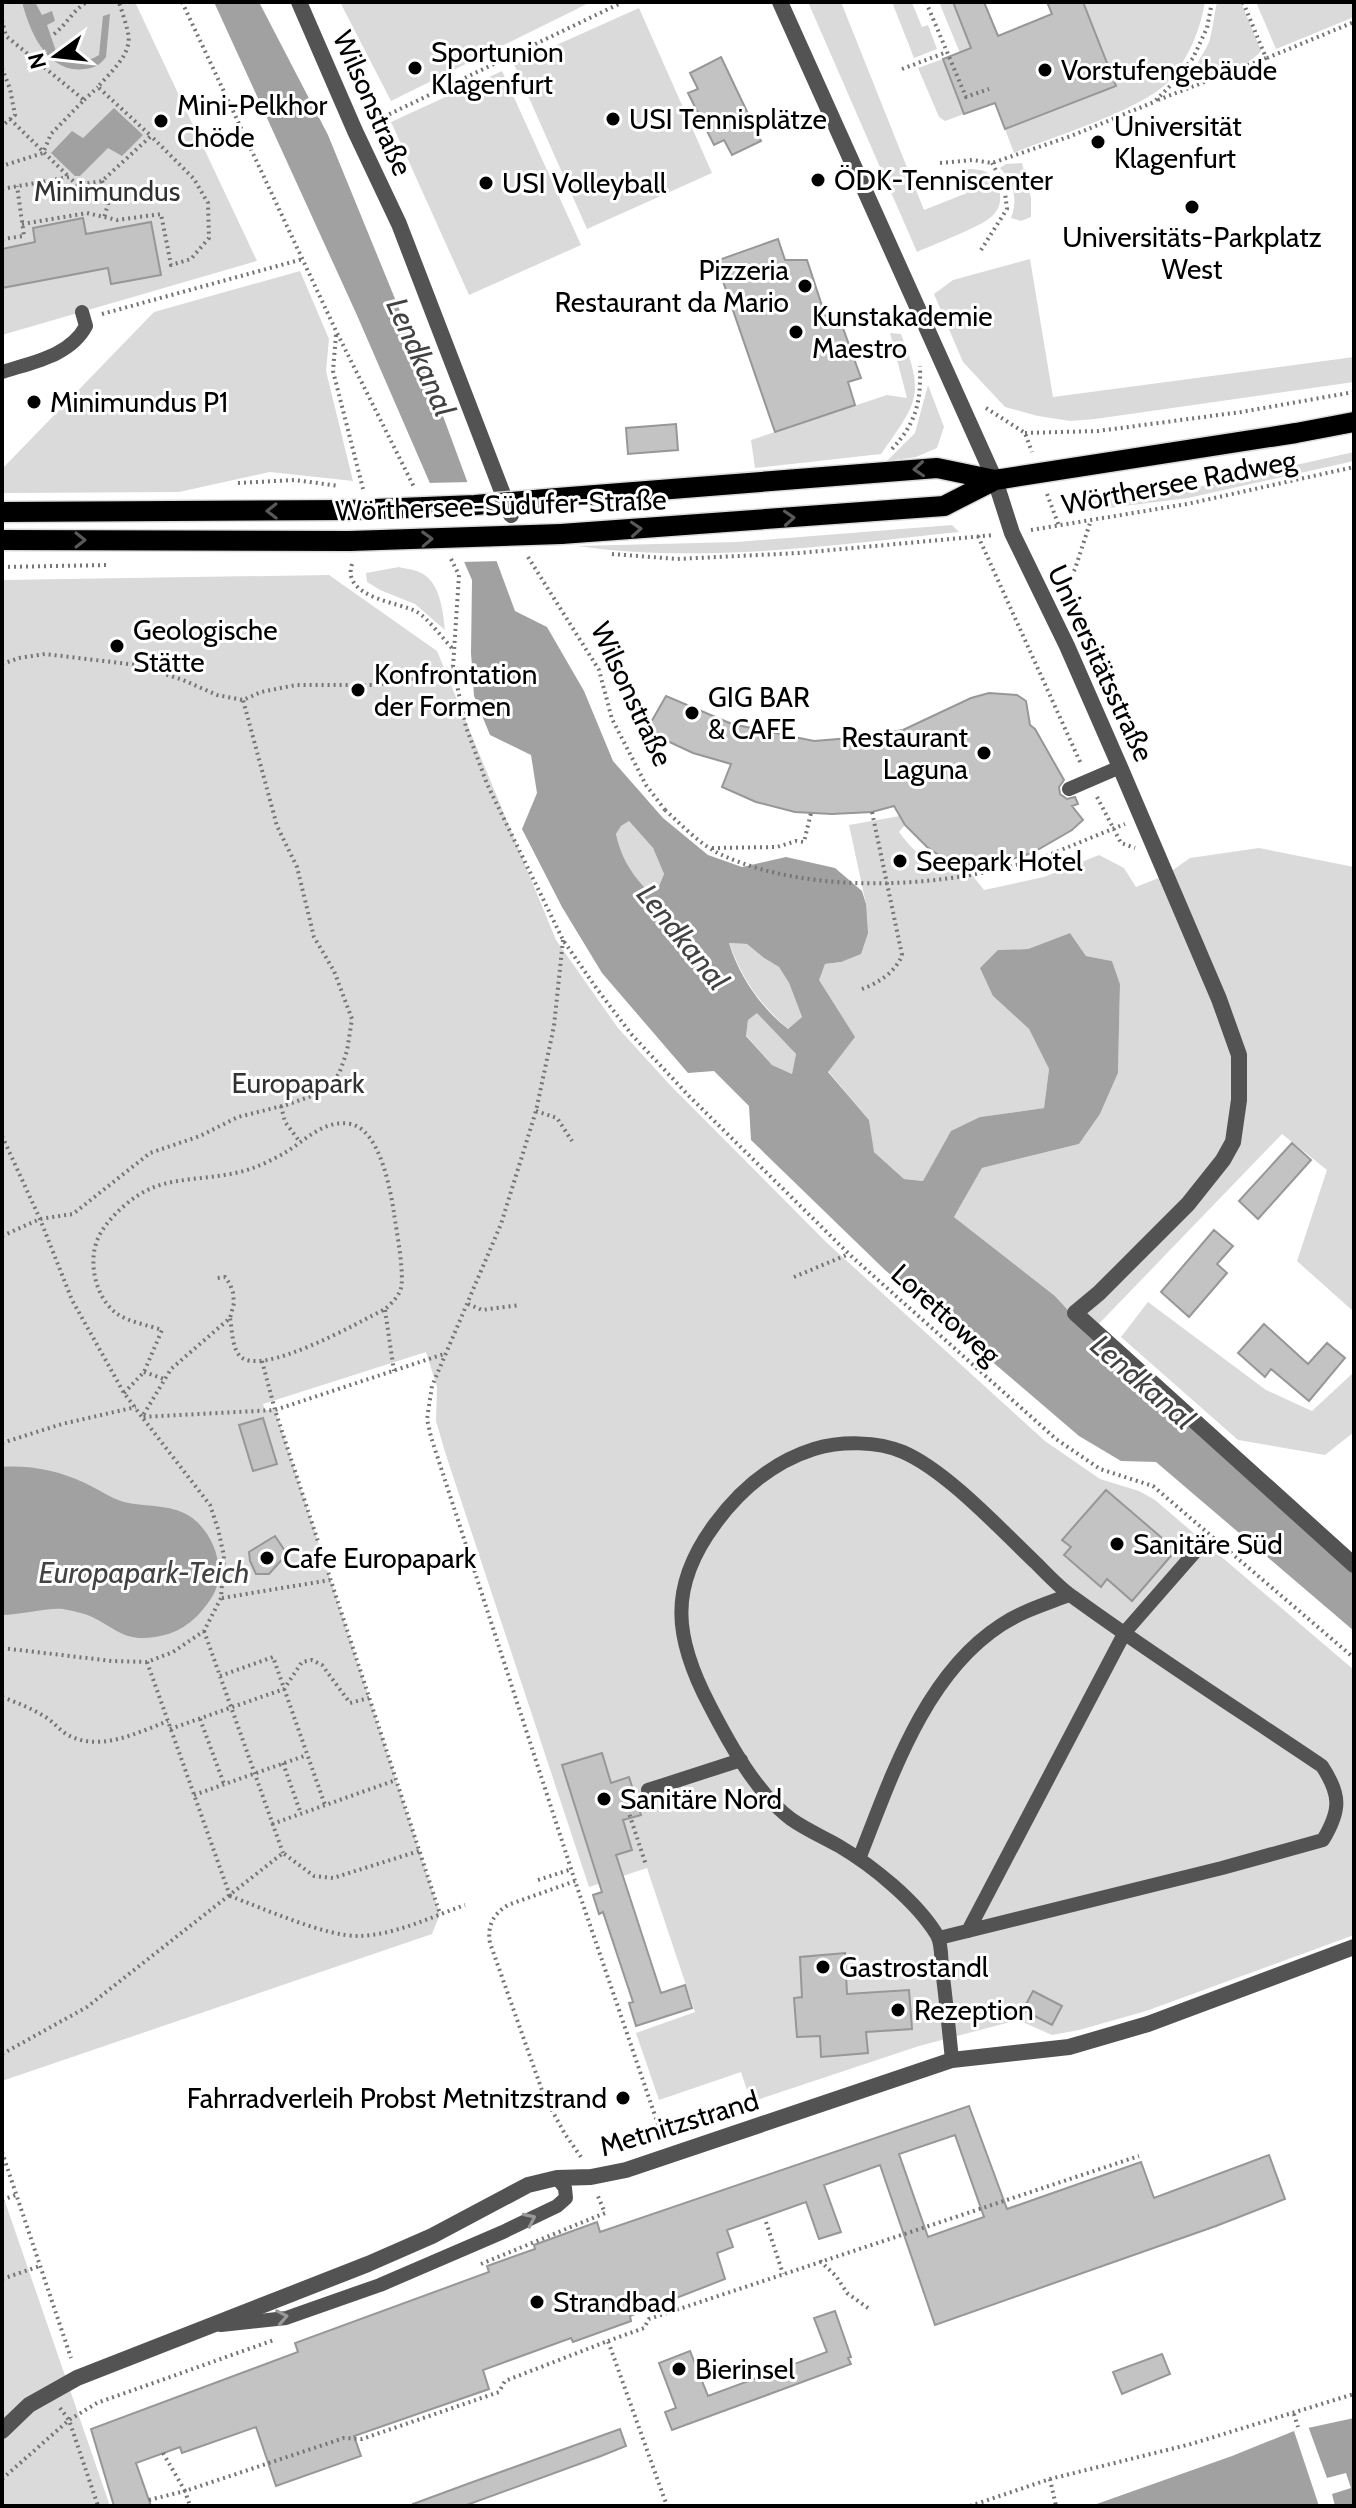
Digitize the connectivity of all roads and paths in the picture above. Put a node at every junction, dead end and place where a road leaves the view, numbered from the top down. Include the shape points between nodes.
1 (119, 2) edge
2 (182, 2) edge
3 (299, 2) edge
4 (623, 2) edge
5 (780, 2) edge
6 (926, 2) edge
7 (1212, 2) edge
8 (1243, 2) edge
9 (85, 3) edge
10 (2, 20) edge
11 (1354, 22) edge
12 (54, 34) dead end
13 (947, 52) junction
14 (1266, 58) junction
15 (2, 68) edge
16 (902, 69) dead end
17 (98, 87) junction
18 (989, 89) dead end
19 (84, 100) junction
20 (1154, 102) junction
21 (10, 119) junction
22 (2, 126) edge
23 (355, 131) junction
24 (151, 136) junction
25 (43, 153) junction
26 (940, 163) dead end
27 (992, 163) junction
28 (2, 166) edge
29 (69, 177) junction
30 (102, 181) junction
31 (17, 186) junction
32 (2, 189) edge
33 (104, 218) junction
34 (22, 224) junction
35 (2, 239) edge
36 (981, 250) dead end
37 (303, 259) junction
38 (83, 316) joint
39 (926, 327) junction
40 (337, 333) junction
41 (2, 372) edge
42 (1354, 392) edge
43 (1354, 422) edge
44 (1025, 433) dead end
45 (886, 455) dead end
46 (1354, 467) edge
47 (995, 480) junction
48 (238, 483) dead end
49 (363, 489) junction
50 (416, 489) dead end
51 (376, 490) dead end
52 (2, 512) edge
53 (511, 515) dead end
54 (1091, 520) junction
55 (1012, 533) junction
56 (978, 536) junction
57 (2, 540) edge
58 (444, 546) dead end
59 (352, 549) junction
60 (607, 554) dead end
61 (528, 555) dead end
62 (1050, 612) junction
63 (453, 649) junction
64 (2, 664) edge
65 (453, 667) junction
66 (243, 700) junction
67 (1120, 767) junction
68 (1089, 780) junction
69 (1069, 789) dead end
70 (872, 812) dead end
71 (811, 813) dead end
72 (1142, 817) junction
73 (1112, 829) junction
74 (1153, 844) junction
75 (712, 848) junction
76 (886, 883) junction
77 (563, 940) junction
78 (862, 989) dead end
79 (281, 1106) junction
80 (536, 1111) junction
81 (2, 1136) edge
82 (572, 1141) dead end
83 (300, 1142) junction
84 (40, 1219) junction
85 (2, 1236) edge
86 (849, 1254) junction
87 (794, 1277) dead end
88 (217, 1278) dead end
89 (468, 1304) junction
90 (520, 1305) dead end
91 (385, 1309) junction
92 (230, 1318) junction
93 (445, 1354) junction
94 (262, 1361) junction
95 (394, 1371) junction
96 (144, 1372) junction
97 (164, 1379) junction
98 (124, 1393) junction
99 (136, 1407) junction
100 (275, 1410) junction
101 (142, 1417) junction
102 (2, 1443) edge
103 (1195, 1552) dead end
104 (1354, 1565) edge
105 (330, 1580) junction
106 (1069, 1595) junction
107 (221, 1598) junction
108 (204, 1631) junction
109 (1125, 1632) junction
110 (2, 1648) edge
111 (1354, 1658) edge
112 (147, 1662) junction
113 (220, 1676) junction
114 (284, 1689) junction
115 (2, 1697) edge
116 (369, 1698) junction
117 (231, 1707) junction
118 (200, 1719) junction
119 (168, 1721) junction
120 (170, 1729) junction
121 (307, 1755) junction
122 (741, 1760) junction
123 (283, 1763) junction
124 (254, 1774) junction
125 (396, 1780) junction
126 (224, 1784) junction
127 (648, 1790) joint
128 (194, 1795) junction
129 (325, 1805) junction
130 (301, 1814) junction
131 (272, 1824) junction
132 (419, 1851) junction
133 (283, 1853) junction
134 (859, 1859) junction
135 (646, 1865) dead end
136 (572, 1869) junction
137 (538, 1880) dead end
138 (575, 1881) junction
139 (230, 1896) junction
140 (465, 1905) dead end
141 (440, 1914) junction
142 (968, 1931) junction
143 (939, 1938) junction
144 (1354, 1947) edge
145 (2, 2054) edge
146 (952, 2060) junction
147 (2, 2152) edge
148 (669, 2156) junction
149 (1139, 2156) dead end
150 (591, 2177) junction
151 (557, 2178) junction
152 (16, 2195) junction
153 (2, 2200) edge
154 (766, 2222) dead end
155 (820, 2261) junction
156 (40, 2266) junction
157 (783, 2274) junction
158 (2, 2279) edge
159 (868, 2308) dead end
160 (205, 2327) junction
161 (277, 2338) dead end
162 (608, 2341) junction
163 (77, 2378) junction
164 (1354, 2394) edge
165 (1294, 2414) junction
166 (69, 2420) junction
167 (1298, 2427) dead end
168 (2, 2431) edge
169 (163, 2453) dead end
170 (2, 2479) edge
171 (1050, 2479) junction
172 (185, 2491) junction
173 (149, 2500) dead end
174 (98, 2506) edge
175 (190, 2506) edge
176 (667, 2506) edge
177 (970, 2506) edge
178 (1056, 2506) edge

1 - 17 path via 129,45
2 - 37 path
3 - 23 street, Wilsonstraße
4 - 23 path
5 - 39 street, Universitätsstraße
6 - 13 path
7 - 20 path via 1193,58
8 - 14 path
9 - 12 path
10 - 19 path via 6,36
11 - 14 path
13 - 16 path
13 - 18 path via 966,97
14 - 20 path
15 - 21 path via 15,115
17 - 19 path
17 - 24 path
19 - 25 path via 51,134
20 - 27 path
21 - 22 path
21 - 25 path
23 - 53 street, Wilsonstraße via 399,224
24 - 30 path
24 - 33 path via 194,179 208,203 209,238 191,259 171,265 161,214
25 - 28 path
25 - 29 path
26 - 27 path
27 - 36 path via 1004,185 1007,209
29 - 30 path via 77,185
29 - 31 path
30 - 33 path via 110,197
31 - 32 path
31 - 34 path
33 - 34 path via 87,213
34 - 35 path via 24,236
37 - 38 path
37 - 40 path
38 - 41 lane via 86,326 79,339 56,355
39 - 45 path via 918,411
39 - 47 street, Universitätsstraße
40 - 49 path via 333,371
40 - 50 path
42 - 44 path via 1098,431
43 - 47 main road, Wörthersee-Südufer-Straße
46 - 54 path, Wörthersee Radweg
47 -> 52 main road, Wörthersee-Südufer-Straße, bridge via 937,468 475,505
47 - 55 street, Universitätsstraße
59 -> 47 main road, Wörthersee-Südufer-Straße, bridge via 944,506
48 - 49 path via 295,480
49 - 51 path
54 - 55 path, Wörthersee Radweg
54 - 62 path via 1075,569
55 - 56 path, Wörthersee Radweg
55 - 62 street, Universitätsstraße
56 - 60 path, Wörthersee Radweg via 784,554 677,559
56 - 68 path
57 -> 59 main road, Wörthersee-Südufer-Straße
58 - 63 path, Lorettoweg via 459,575
59 - 63 path via 354,581 379,601 418,612
61 - 75 path, Wilsonstraße, bridge via 599,670 612,719 646,785 665,810
62 - 67 street, Universitätsstraße
63 - 65 path, Lorettoweg
64 - 66 path via 45,654 137,665
65 - 66 path via 391,683 296,685
65 - 77 path, Lorettoweg via 466,727 487,784
66 - 79 path via 314,937 352,1019 339,1074 320,1093
67 - 68 lane
67 - 72 street, Universitätsstraße
68 - 69 lane
68 - 73 path
70 - 76 path
71 - 75 path via 804,842
72 - 73 path, Wilsonstraße
72 - 74 street, Universitätsstraße
73 - 74 path via 1130,848
73 - 76 path, Wilsonstraße, bridge via 1017,867
74 - 104 street, Universitätsstraße via 1239,1055 1233,1142 1188,1204 1075,1313
75 - 76 path, Wilsonstraße, bridge via 767,870 815,881
76 - 78 path via 902,955 884,977
77 - 80 path via 554,1026
77 - 86 path, Lorettoweg via 632,1035
79 - 83 path
79 - 84 path via 238,1117 150,1153 73,1214
80 - 82 path via 557,1118
80 - 89 path via 501,1224
81 - 84 path
83 - 91 path via 330,1125 351,1124 382,1160 403,1283
83 - 96 path via 234,1174 152,1188 120,1209 98,1237 98,1292 117,1314 162,1330
84 - 85 path
84 - 98 path via 72,1300
86 - 87 path
86 - 111 path, Lorettoweg via 1056,1439 1100,1469 1153,1486
88 - 92 path via 225,1277 230,1284
89 - 90 path via 482,1310
89 - 93 path
91 - 94 path via 289,1355
91 - 95 path
92 - 94 path via 239,1356
92 - 97 path
93 - 95 path
93 - 136 path via 432,1386 427,1419 431,1437
94 - 100 path
95 - 100 path
96 - 97 path
96 - 98 path
97 - 101 path
98 - 99 path
99 - 101 path
99 - 102 path
100 - 101 path
100 - 105 path
101 - 107 path via 210,1505 224,1556
103 - 109 lane
105 - 107 path
105 - 116 path
106 - 109 lane
106 - 122 lane via 937,1473 902,1452 868,1444 830,1444 802,1453 742,1492 697,1548 685,1581 680,1612 686,1649 708,1703
106 - 134 lane via 999,1626 951,1671 918,1720
107 - 108 path
108 - 112 path
108 - 113 path
109 - 142 lane
109 - 142 lane via 1322,1766 1338,1800 1333,1822 1323,1840 1281,1853
110 - 112 path
112 - 119 path
113 - 114 path via 273,1657
113 - 117 path
114 - 116 path via 302,1662 312,1660 322,1665 350,1703
114 - 117 path
114 - 121 path
115 - 119 path via 79,1740 118,1739
116 - 125 path
117 - 118 path
117 - 124 path
118 - 120 path
118 - 126 path
119 - 120 path
120 - 128 path
121 - 123 path
121 - 129 path
122 - 127 lane
122 - 134 lane via 771,1802 791,1819
123 - 124 path
123 - 130 path
124 - 126 path
124 - 131 path
125 - 129 path
125 - 132 path
126 - 128 path
127 - 135 path via 624,1798
128 - 139 path
129 - 130 path
130 - 131 path
131 - 133 path
132 - 133 path via 333,1878 314,1876
132 - 141 path
133 - 139 path
134 - 143 lane via 908,1900
136 - 137 path
136 - 138 path
138 - 148 path
138 - 150 path via 499,1910 488,1931 544,2096
139 - 141 path via 338,1935 390,1931
139 - 145 path via 87,2007
140 - 141 path
142 - 143 lane
143 - 146 lane
144 - 146 street, Metnitzstrand via 1148,2024 1069,2047
146 - 148 street, Metnitzstrand
147 - 152 path
148 - 150 street, Metnitzstrand
149 - 155 path
150 - 151 street, Metnitzstrand
151 - 160 street, Metnitzstrand via 528,2185 368,2264
160 -> 151 lane via 286,2318 380,2285 557,2206 566,2198
152 - 153 path
152 - 156 path
154 - 157 path
155 - 157 path
155 - 159 path
156 - 158 path
156 - 163 path
157 - 162 path via 649,2319 644,2328
160 - 163 street, Metnitzstrand
161 - 166 path via 97,2403
162 - 172 path via 505,2381 499,2392
162 - 176 path
163 - 168 street, Metnitzstrand via 29,2405
164 - 165 path
165 - 167 path
165 - 171 path
166 - 170 path
166 - 174 path
169 - 172 path
171 - 177 path
171 - 178 path
172 - 173 path
172 - 175 path

